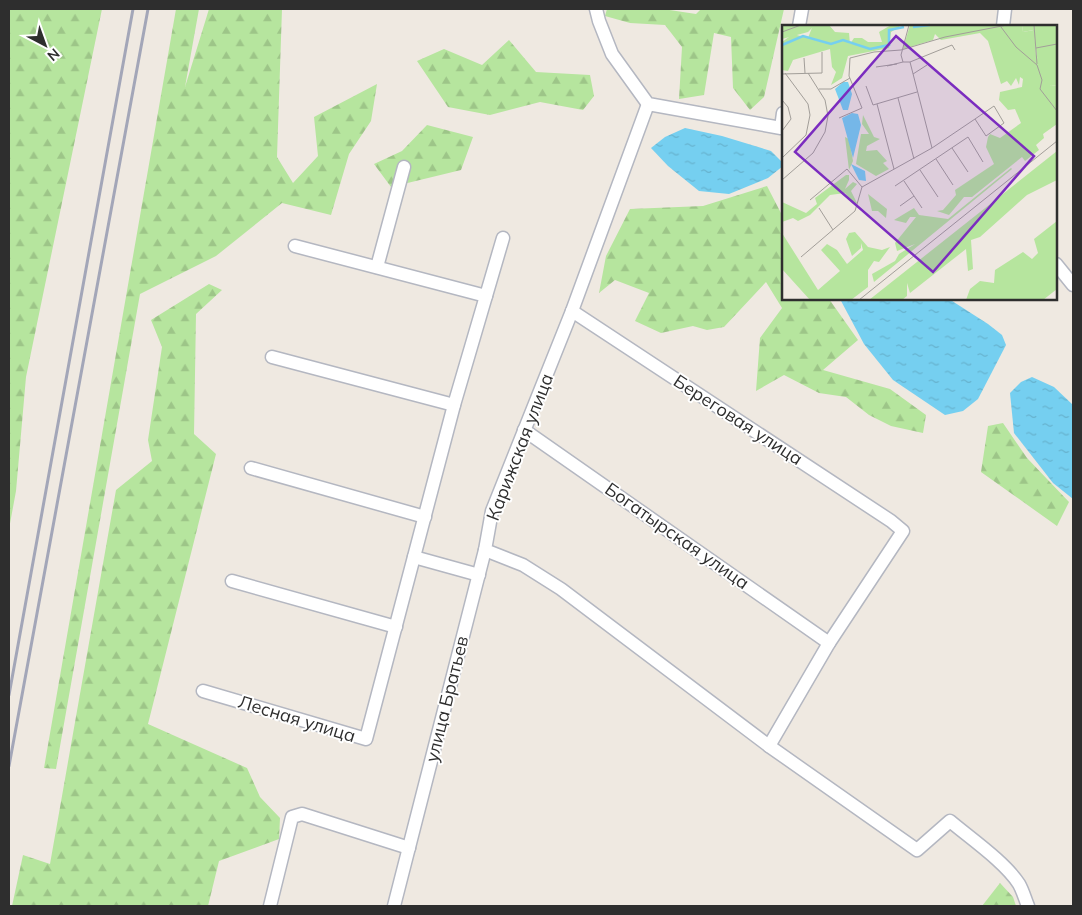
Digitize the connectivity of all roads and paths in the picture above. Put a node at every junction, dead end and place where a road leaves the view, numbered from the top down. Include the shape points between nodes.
1 (596, 9) edge
2 (802, 9) edge
3 (1005, 9) edge
4 (799, 25) edge
5 (1002, 25) edge
6 (648, 104) junction
7 (782, 120) edge
8 (404, 167) dead end
9 (503, 238) dead end
10 (295, 246) dead end
11 (1057, 265) edge
12 (377, 267) junction
13 (1073, 285) edge
14 (486, 296) junction
15 (572, 311) junction
16 (272, 357) dead end
17 (454, 405) junction
18 (524, 430) junction
19 (250, 468) dead end
20 (424, 517) junction
21 (485, 550) junction
22 (414, 556) junction
23 (479, 575) junction
24 (232, 581) dead end
25 (396, 627) junction
26 (829, 643) junction
27 (203, 690) dead end
28 (769, 746) junction
29 (409, 848) junction
30 (270, 906) edge
31 (394, 906) edge
32 (1028, 906) edge

1 - 6 street via 612,54
2 - 4 street
3 - 5 street
6 - 7 street via 781,128
6 - 15 street, Карижская улица
8 - 12 street
9 - 14 street, Лесная улица
10 - 12 street
11 - 13 street
12 - 14 street
14 - 17 street, Лесная улица
15 - 18 street, Карижская улица
15 - 26 street, Береговая улица via 903,531
16 - 17 street
17 - 20 street, Лесная улица
18 - 21 street, Карижская улица via 492,511
18 - 26 street, Богатырская улица
19 - 20 street
20 - 22 street, Лесная улица
21 - 23 street, улица Братьев
21 - 28 street via 522,565 561,589
22 - 23 street
22 - 25 street, Лесная улица
23 - 29 street, улица Братьев
24 - 25 street
25 - 27 street, Лесная улица via 366,739
26 - 28 street
28 - 32 street via 918,850 950,821 1004,867 1019,884
29 - 30 street via 302,814 292,817
29 - 31 street, улица Братьев

